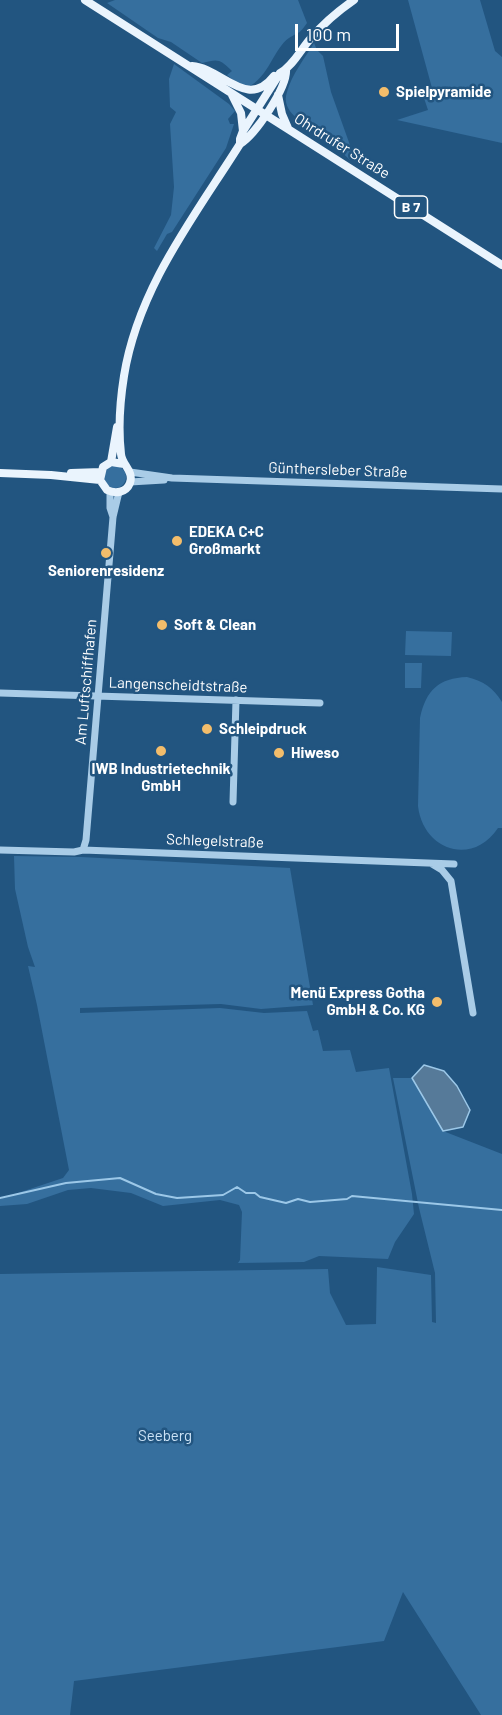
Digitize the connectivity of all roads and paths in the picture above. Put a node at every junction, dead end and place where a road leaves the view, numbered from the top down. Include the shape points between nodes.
1 (85, 0) edge
2 (354, 0) edge
3 (310, 39) junction
4 (189, 66) junction
5 (286, 69) junction
6 (278, 93) junction
7 (232, 94) junction
8 (261, 112) junction
9 (288, 128) junction
10 (243, 131) junction
11 (240, 144) junction
12 (502, 265) edge
13 (119, 422) junction
14 (111, 462) junction
15 (124, 464) junction
16 (130, 472) junction
17 (0, 473) edge
18 (100, 476) junction
19 (172, 478) junction
20 (130, 482) junction
21 (502, 489) edge
22 (115, 492) junction
23 (0, 693) edge
24 (99, 696) junction
25 (236, 700) junction
26 (320, 703) dead end
27 (233, 802) dead end
28 (0, 850) edge
29 (83, 850) junction
30 (430, 863) junction
31 (454, 864) dead end
32 (473, 1013) dead end

1 - 4 main road, B 7
2 - 3 main road
3 - 4 main road via 294,51 271,80 257,89 239,87 205,69
3 - 5 main road
4 - 7 main road, B 7
5 - 6 main road via 287,77
5 - 8 main road via 280,73
6 - 8 main road
6 - 9 main road
7 - 8 main road, B 7
7 - 10 main road via 241,113
8 - 9 main road, Ohrdrufer Straße / B 7
8 - 10 main road
8 - 11 main road via 247,140
9 - 12 main road, Ohrdrufer Straße / B 7
10 - 11 main road
11 - 13 main road via 147,297 128,356
13 - 14 main road
13 - 15 main road
14 - 15 main road
14 - 18 main road
15 - 16 main road
16 - 19 street, Günthersleber Straße
16 - 20 main road
17 - 18 main road
18 - 22 main road via 104,487
19 - 20 street, Günthersleber Straße
19 - 21 street, Günthersleber Straße
20 - 22 main road via 128,487
22 - 24 street, Am Luftschiffhafen
23 - 24 street, Langenscheidtstraße
24 - 25 street, Langenscheidtstraße
24 - 29 street, Am Luftschiffhafen
25 - 26 street, Langenscheidtstraße
25 - 27 street
28 - 29 street, Schlegelstraße
29 - 30 street, Schlegelstraße
30 - 31 street, Schlegelstraße
30 - 32 street via 451,881

